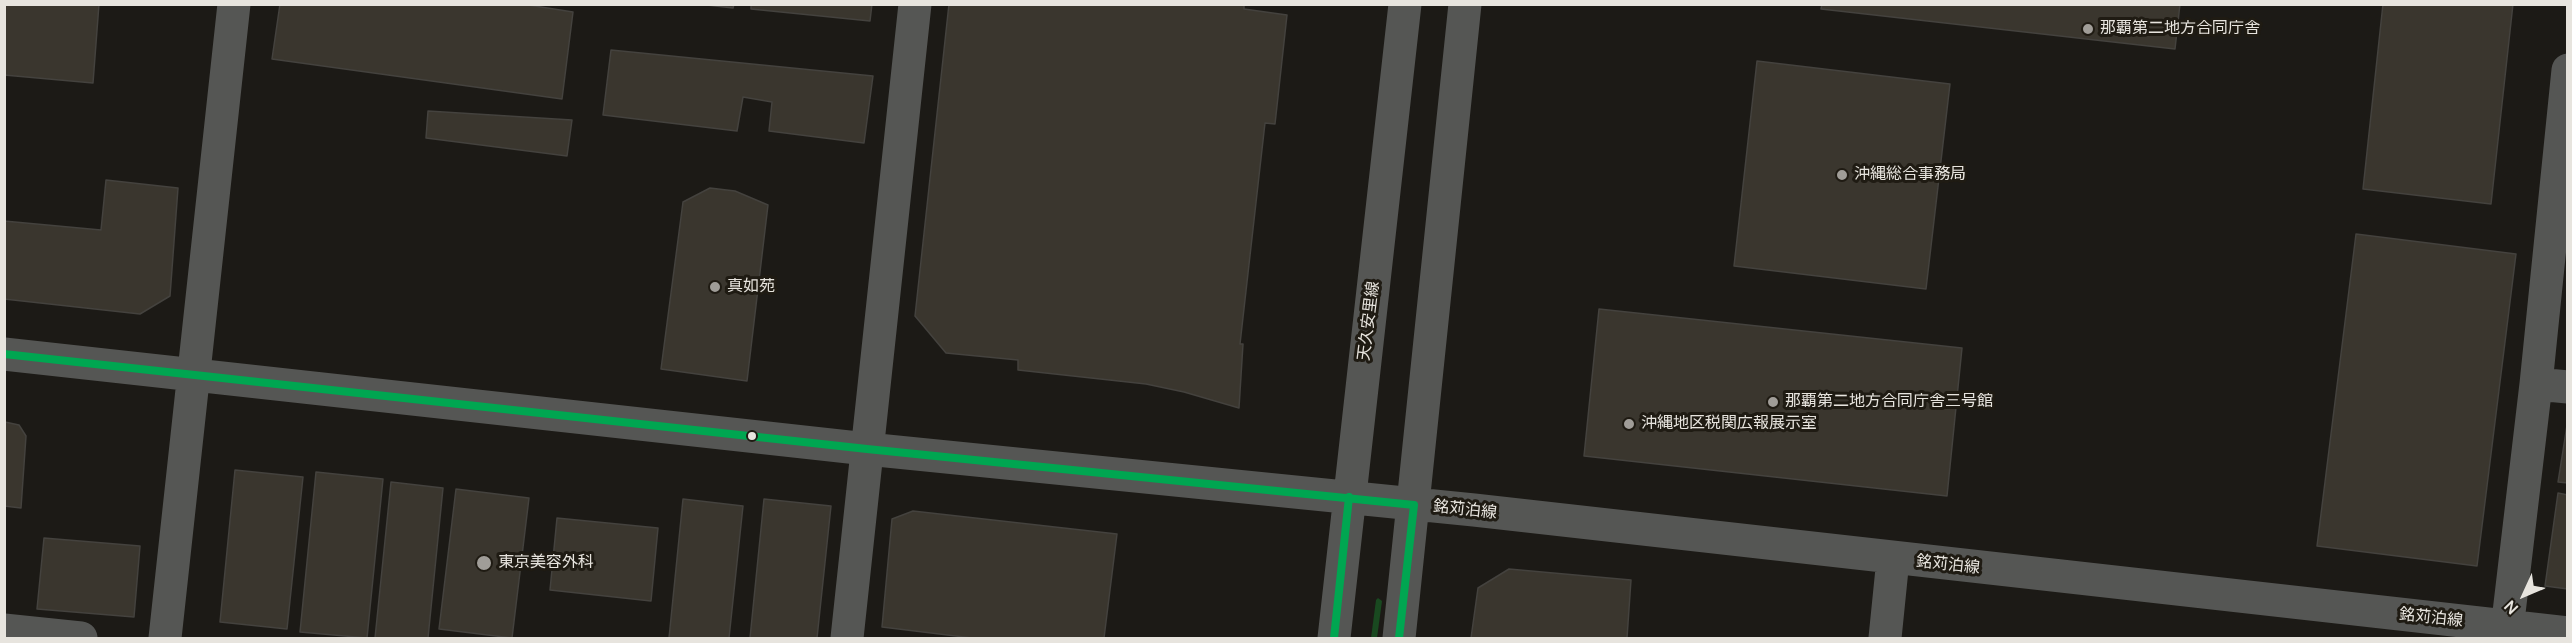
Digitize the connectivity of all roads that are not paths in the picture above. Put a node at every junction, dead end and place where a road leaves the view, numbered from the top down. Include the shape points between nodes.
1 (234, 4) edge
2 (915, 4) edge
3 (1405, 4) edge
4 (1464, 4) edge
5 (2568, 70) edge
6 (4, 354) edge
7 (194, 374) junction
8 (2536, 384) junction
9 (2568, 387) edge
10 (867, 449) junction
11 (1349, 497) junction
12 (1414, 505) junction
13 (1893, 559) junction
14 (4, 630) edge
15 (2506, 633) edge
16 (2568, 633) edge
17 (81, 639) edge
18 (165, 639) edge
19 (847, 639) edge
20 (1334, 639) edge
21 (1399, 639) edge
22 (1885, 639) edge

1 - 7 street
2 - 10 street
3 - 11 street, 天久安里線
4 - 12 street
5 - 8 street
6 - 7 street, 銘苅泊線
7 - 10 street, 銘苅泊線
7 - 18 street
8 - 9 street
8 - 15 street
10 - 11 street, 銘苅泊線
10 - 19 street
11 - 12 street, 銘苅泊線
11 - 20 street, 天久安里線
12 - 13 street, 銘苅泊線
12 - 21 street
13 - 15 street, 銘苅泊線
13 - 22 street
14 - 17 street
15 - 16 street, 銘苅泊線

